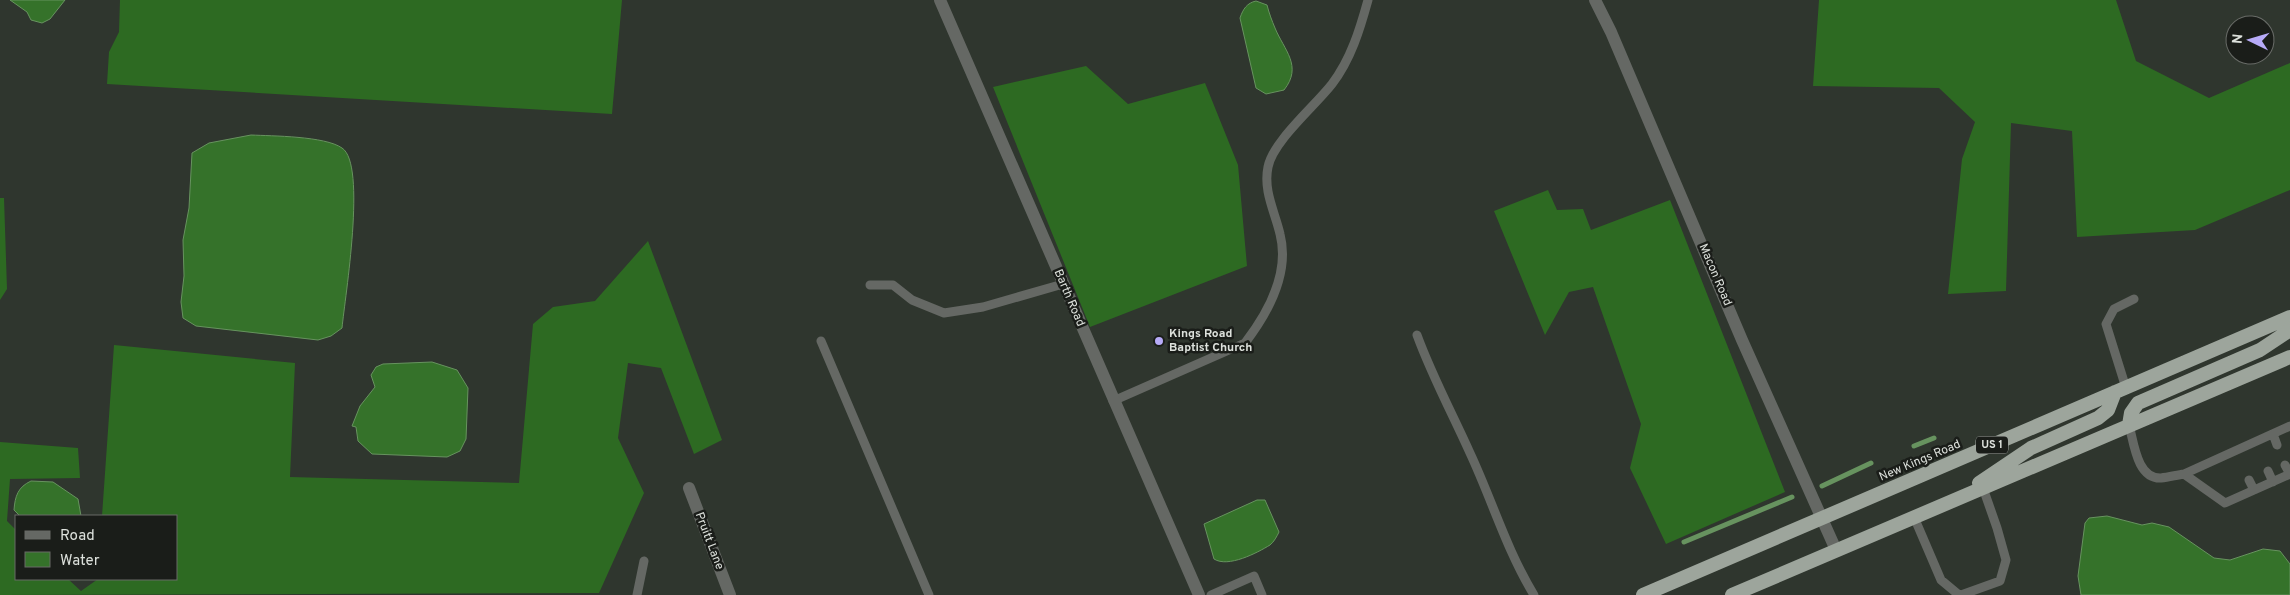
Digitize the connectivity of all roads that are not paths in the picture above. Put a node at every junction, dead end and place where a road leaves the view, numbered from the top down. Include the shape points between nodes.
1 (940, 0) edge
2 (1368, 0) edge
3 (1595, 0) edge
4 (1063, 284) junction
5 (870, 285) dead end
6 (2134, 299) dead end
7 (2290, 317) edge
8 (2290, 330) edge
9 (1417, 335) dead end
10 (821, 341) dead end
11 (2290, 357) edge
12 (2120, 390) junction
13 (1113, 401) junction
14 (2129, 425) junction
15 (2290, 426) edge
16 (2273, 434) junction
17 (2255, 442) junction
18 (2278, 445) dead end
19 (2236, 450) junction
20 (2260, 452) dead end
21 (2241, 460) dead end
22 (2285, 465) dead end
23 (2268, 471) dead end
24 (2184, 474) junction
25 (2290, 474) edge
26 (2249, 480) dead end
27 (2273, 482) junction
28 (689, 488) dead end
29 (1983, 488) junction
30 (2254, 490) junction
31 (1951, 502) junction
32 (1914, 517) junction
33 (1822, 519) junction
34 (1836, 550) junction
35 (644, 561) dead end
36 (637, 595) edge
37 (730, 595) edge
38 (928, 595) edge
39 (1199, 595) edge
40 (1211, 595) edge
41 (1262, 595) edge
42 (1534, 595) edge
43 (1643, 595) edge
44 (1732, 595) edge
45 (1960, 595) edge

1 - 4 street, Barth Road
2 - 13 lane via 1348,59 1333,83 1274,151 1268,168 1267,184 1281,235 1283,257 1277,287 1260,323 1245,343
3 - 33 street, Macon Road
4 - 5 lane via 983,307 944,313 912,300 893,285
4 - 13 street, Barth Road
6 - 12 lane via 2114,309 2106,324
7 - 12 highway, New Kings Road / US 1
8 - 14 highway via 2260,350 2138,403 2131,413
9 - 42 lane via 1471,454 1518,570
10 - 38 lane
11 - 14 highway
12 - 31 highway via 2108,410 2098,418 2031,448
12 - 33 highway, New Kings Road / US 1
13 - 39 street, Barth Road
14 - 24 lane via 2140,466 2149,475 2159,478
14 - 29 highway
15 - 16 lane
16 - 17 lane
16 - 18 lane
17 - 19 lane
17 - 20 lane
19 - 21 lane
19 - 24 lane
22 - 25 lane
23 - 27 lane
24 - 30 lane via 2224,503
25 - 27 lane
26 - 30 lane
27 - 30 lane
28 - 37 street, Pruitt Lane
29 - 31 highway
29 - 45 lane via 2006,560 2000,582
31 - 32 highway
32 - 34 highway
32 - 45 lane via 1941,580
33 - 34 street, Macon Road
33 - 43 highway, New Kings Road / US 1
34 - 44 highway
35 - 36 lane
40 - 41 lane via 1254,576

